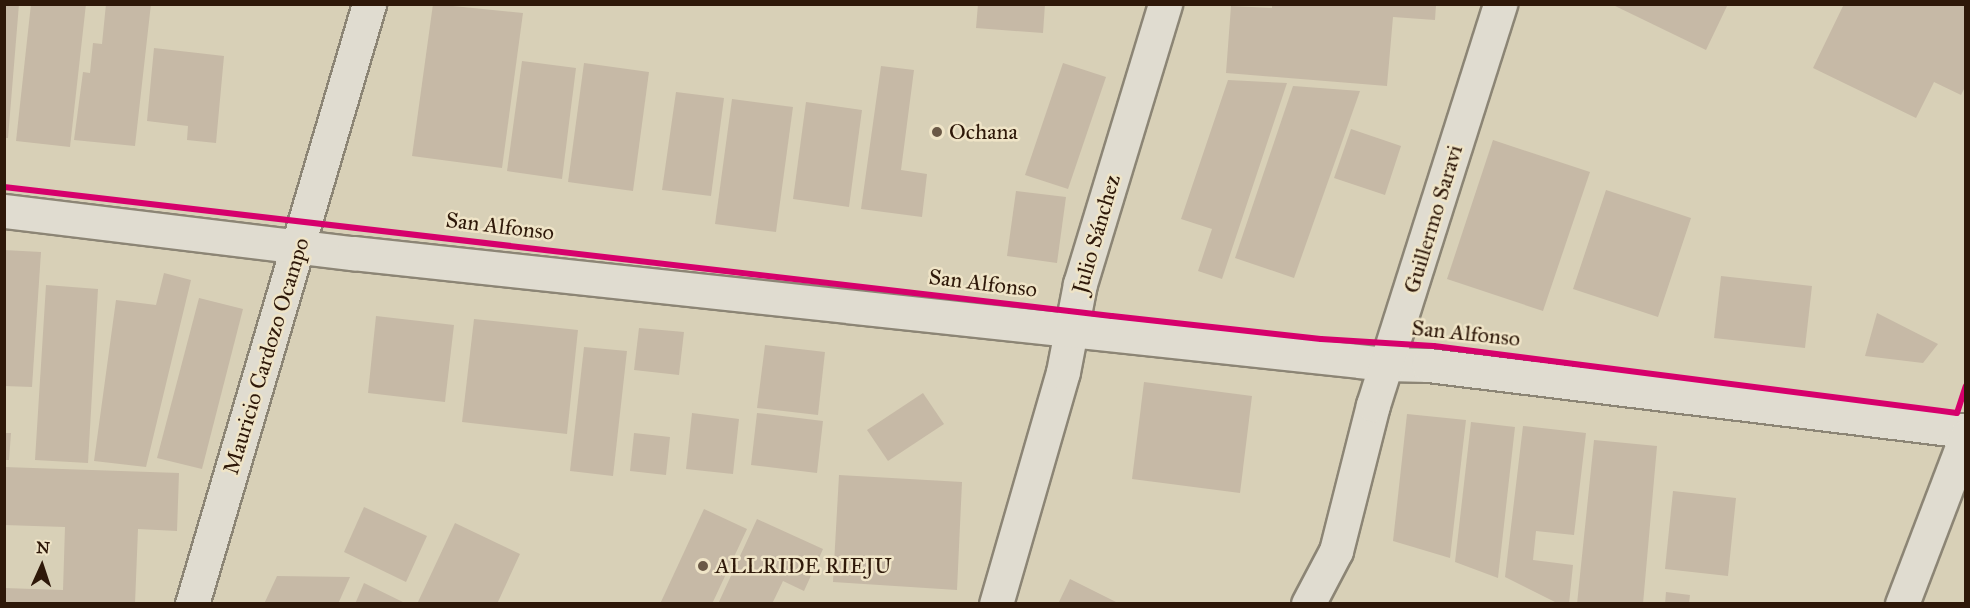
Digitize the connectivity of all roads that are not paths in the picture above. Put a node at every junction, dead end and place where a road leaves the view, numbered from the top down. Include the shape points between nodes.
1 (369, 4) edge
2 (1166, 4) edge
3 (1500, 4) edge
4 (4, 211) edge
5 (298, 245) junction
6 (1070, 328) junction
7 (1387, 364) junction
8 (1965, 430) edge
9 (1965, 436) edge
10 (192, 603) edge
11 (996, 603) edge
12 (1308, 603) edge
13 (1902, 603) edge

1 - 5 street, Mauricio Cardozo Ocampo
2 - 6 street, Julio Sánchez
3 - 7 street, Guillermo Saravi
4 - 5 street, San Alfonso
5 - 6 street, San Alfonso
5 - 10 street, Mauricio Cardozo Ocampo
6 - 7 street, San Alfonso
6 - 11 street, Julio Sánchez via 1063,372
7 - 8 street, San Alfonso via 1428,365
7 - 12 street, Guillermo Saravi via 1336,551
9 - 13 street

